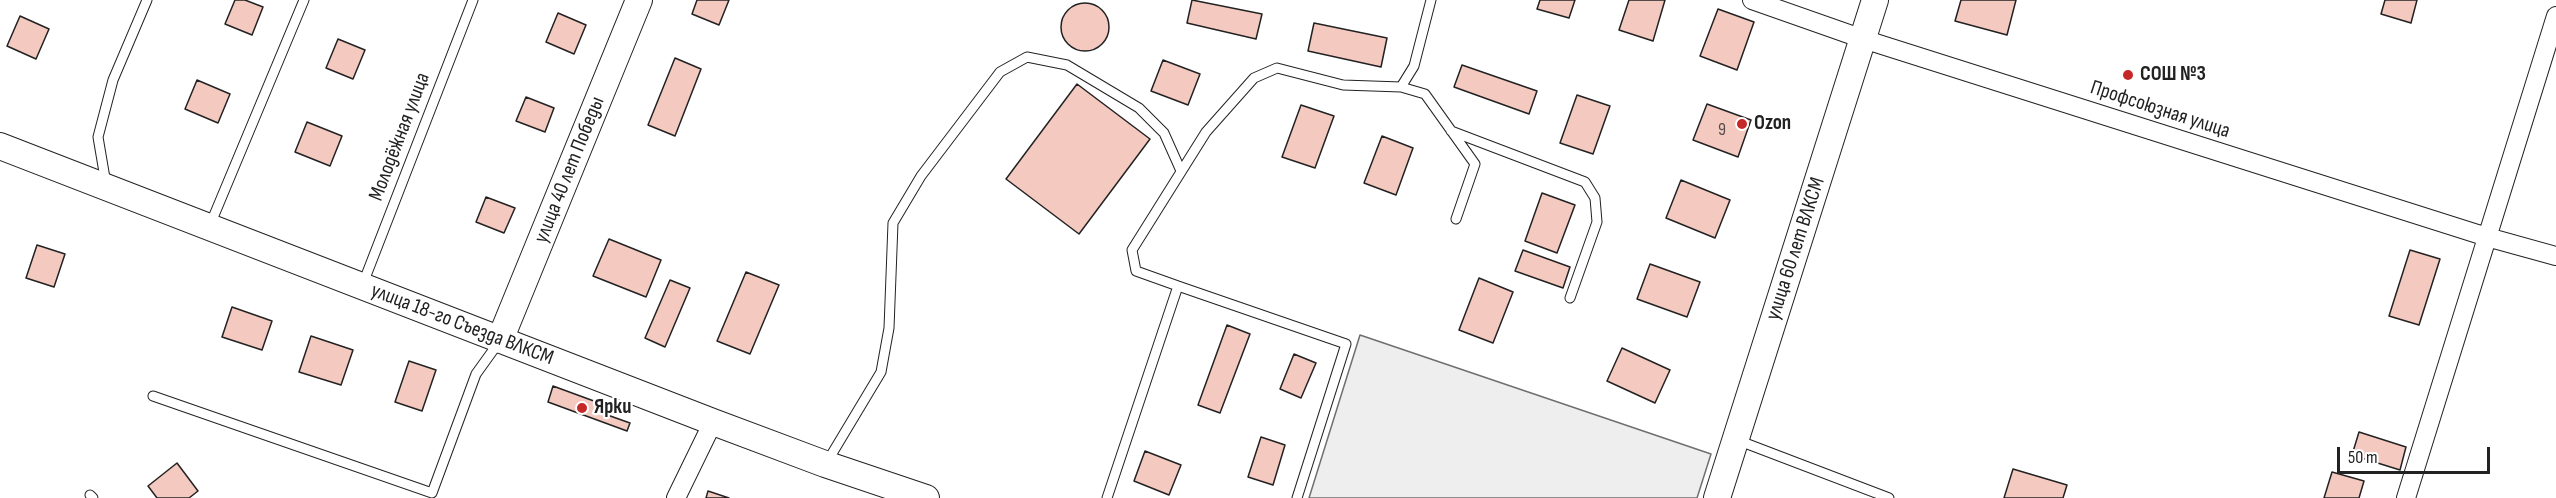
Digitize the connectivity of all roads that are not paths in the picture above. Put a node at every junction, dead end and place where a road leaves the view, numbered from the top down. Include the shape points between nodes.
1 (147, 0) edge
2 (304, 0) edge
3 (473, 0) edge
4 (639, 0) edge
5 (1431, 0) edge
6 (1752, 0) edge
7 (1875, 0) edge
8 (2556, 16) edge
9 (1863, 39) junction
10 (1401, 87) junction
11 (1451, 131) junction
12 (0, 146) edge
13 (1181, 171) junction
14 (106, 186) junction
15 (1456, 219) dead end
16 (210, 227) junction
17 (2487, 237) junction
18 (2556, 256) edge
19 (362, 286) junction
20 (1178, 286) junction
21 (1570, 298) dead end
22 (500, 340) junction
23 (153, 396) dead end
24 (713, 422) junction
25 (1736, 440) junction
26 (825, 464) junction
27 (874, 490) edge
28 (430, 495) edge
29 (676, 498) edge
30 (926, 498) edge
31 (1107, 498) edge
32 (1297, 498) edge
33 (1717, 498) edge
34 (1889, 498) edge
35 (2406, 498) edge

1 - 14 lane via 113,80 98,137
2 - 16 lane
3 - 19 lane, Молодёжная улица
4 - 22 street, улица 40 лет Победы
5 - 10 lane via 1414,66
6 - 9 street, Профсоюзная улица
7 - 9 street, улица 60 лет ВЛКСМ
8 - 17 street
9 - 17 street, Профсоюзная улица
9 - 25 street, улица 60 лет ВЛКСМ
10 - 11 lane via 1425,94
10 - 13 lane via 1343,86 1277,68 1254,78 1206,132
11 - 15 lane via 1475,164
11 - 21 lane via 1585,182 1595,198 1597,222
12 - 14 street, улица 18-го Съезда ВЛКСМ
13 - 20 lane via 1132,250 1136,272
13 - 26 lane via 1164,133 1139,108 1067,65 1027,57 1000,72 921,176 893,223 889,328 881,372
14 - 16 street, улица 18-го Съезда ВЛКСМ
16 - 19 street, улица 18-го Съезда ВЛКСМ
17 - 18 street, Профсоюзная улица
17 - 35 street
19 - 22 street, улица 18-го Съезда ВЛКСМ
20 - 31 lane
20 - 32 lane via 1346,344
22 - 24 street, улица 18-го Съезда ВЛКСМ
22 - 28 lane via 476,374
23 - 28 lane
24 - 26 street, улица 18-го Съезда ВЛКСМ
24 - 29 street
25 - 33 street, улица 60 лет ВЛКСМ
25 - 34 lane
26 - 27 street, улица 18-го Съезда ВЛКСМ
27 - 30 street, улица 18-го Съезда ВЛКСМ

